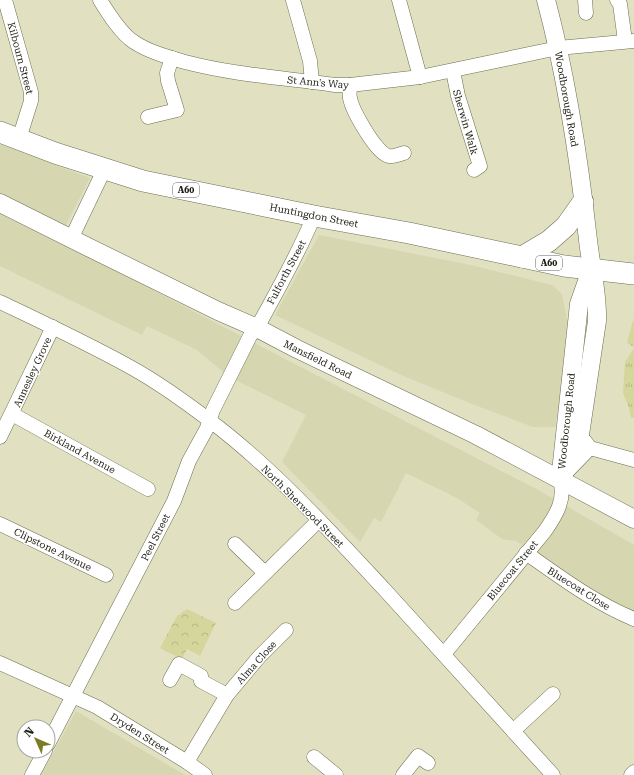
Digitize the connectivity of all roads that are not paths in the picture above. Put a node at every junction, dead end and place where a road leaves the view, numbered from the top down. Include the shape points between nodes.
1 (5, 0) edge
2 (100, 0) edge
3 (292, 0) edge
4 (399, 0) edge
5 (546, 0) edge
6 (617, 0) edge
7 (629, 41) edge
8 (558, 48) junction
9 (172, 58) junction
10 (453, 71) junction
11 (420, 77) junction
12 (312, 82) junction
13 (350, 85) junction
14 (148, 117) dead end
15 (9, 136) edge
16 (404, 153) dead end
17 (105, 168) junction
18 (474, 170) dead end
19 (583, 202) junction
20 (0, 203) edge
21 (314, 216) junction
22 (71, 239) junction
23 (522, 258) junction
24 (591, 270) junction
25 (634, 274) edge
26 (0, 302) edge
27 (53, 327) junction
28 (257, 328) junction
29 (12, 414) junction
30 (210, 421) junction
31 (581, 424) junction
32 (0, 437) edge
33 (590, 448) junction
34 (634, 460) edge
35 (560, 479) junction
36 (148, 489) dead end
37 (634, 519) edge
38 (319, 520) junction
39 (0, 524) edge
40 (235, 544) dead end
41 (526, 553) junction
42 (266, 573) junction
43 (106, 575) dead end
44 (235, 603) dead end
45 (634, 619) edge
46 (286, 630) dead end
47 (444, 654) junction
48 (0, 663) edge
49 (170, 680) dead end
50 (553, 694) dead end
51 (227, 695) junction
52 (73, 696) junction
53 (56, 729) edge
54 (513, 730) junction
55 (314, 757) dead end
56 (41, 759) edge
57 (187, 762) junction
58 (428, 763) dead end
59 (322, 771) edge
60 (634, 772) edge
61 (32, 775) edge
62 (204, 775) edge
63 (336, 775) edge
64 (403, 775) edge
65 (553, 775) edge
66 (631, 775) edge

1 - 15 street, Kilbourn Street via 31,92 31,101
2 - 9 street, St Ann's Way via 134,42
3 - 12 street via 310,61
4 - 11 street
5 - 8 main road, Woodborough Road
6 - 7 street
7 - 8 street, St Ann's Way
8 - 10 street, St Ann's Way
8 - 19 main road, Woodborough Road via 571,112
9 - 12 street, St Ann's Way via 213,69
9 - 14 street via 167,73 177,110
10 - 11 street, St Ann's Way
10 - 18 street, Sherwin Walk via 458,96 480,166
11 - 13 street, St Ann's Way
12 - 13 street, St Ann's Way
13 - 16 street via 349,98 354,111 381,153 389,156
15 - 17 highway, Huntingdon Street / A60
17 - 21 highway, Huntingdon Street / A60 via 143,180
17 - 22 street
19 - 23 highway via 566,226 549,241
19 - 24 main road, Woodborough Road
20 - 22 main road, Mansfield Road
21 - 23 highway, Huntingdon Street / A60 via 409,233
21 - 28 street, Fulforth Street
22 - 28 main road, Mansfield Road
23 - 24 highway, Huntingdon Street / A60
24 - 25 highway, Huntingdon Street / A60
24 - 31 main road, Woodborough Road via 598,304 597,321
24 - 35 main road, Woodborough Road via 579,304
26 - 27 street, North Sherwood Street
27 - 29 street, Annesley Grove
27 - 30 street, North Sherwood Street via 132,368
28 - 30 street, Peel Street via 250,336
28 - 35 main road, Mansfield Road
29 - 32 street, Annesley Grove
29 - 36 street, Birkland Avenue
30 - 38 street, North Sherwood Street via 262,465
30 - 52 street, Peel Street via 189,461 174,501
31 - 33 street via 585,441
31 - 35 main road, Woodborough Road via 578,448
33 - 34 street
33 - 35 street
35 - 37 main road, Mansfield Road
35 - 41 street, Bluecoat Street via 560,504 555,516
38 - 42 street
38 - 47 street, North Sherwood Street
39 - 43 street, Clipstone Avenue
40 - 42 street
41 - 45 street, Bluecoat Close via 579,590
41 - 47 street, Bluecoat Street
42 - 44 street
46 - 51 street, Alma Close
47 - 54 street, North Sherwood Street
48 - 52 street, Dryden Street
49 - 51 street via 178,664 201,676 201,681
50 - 54 street
51 - 57 street, Alma Close
52 - 53 street, Peel Street
52 - 57 street, Dryden Street via 114,717
54 - 65 street, North Sherwood Street
55 - 59 street
56 - 61 street
57 - 62 street, Dryden Street
58 - 64 street via 418,756
59 - 63 street
60 - 66 street

